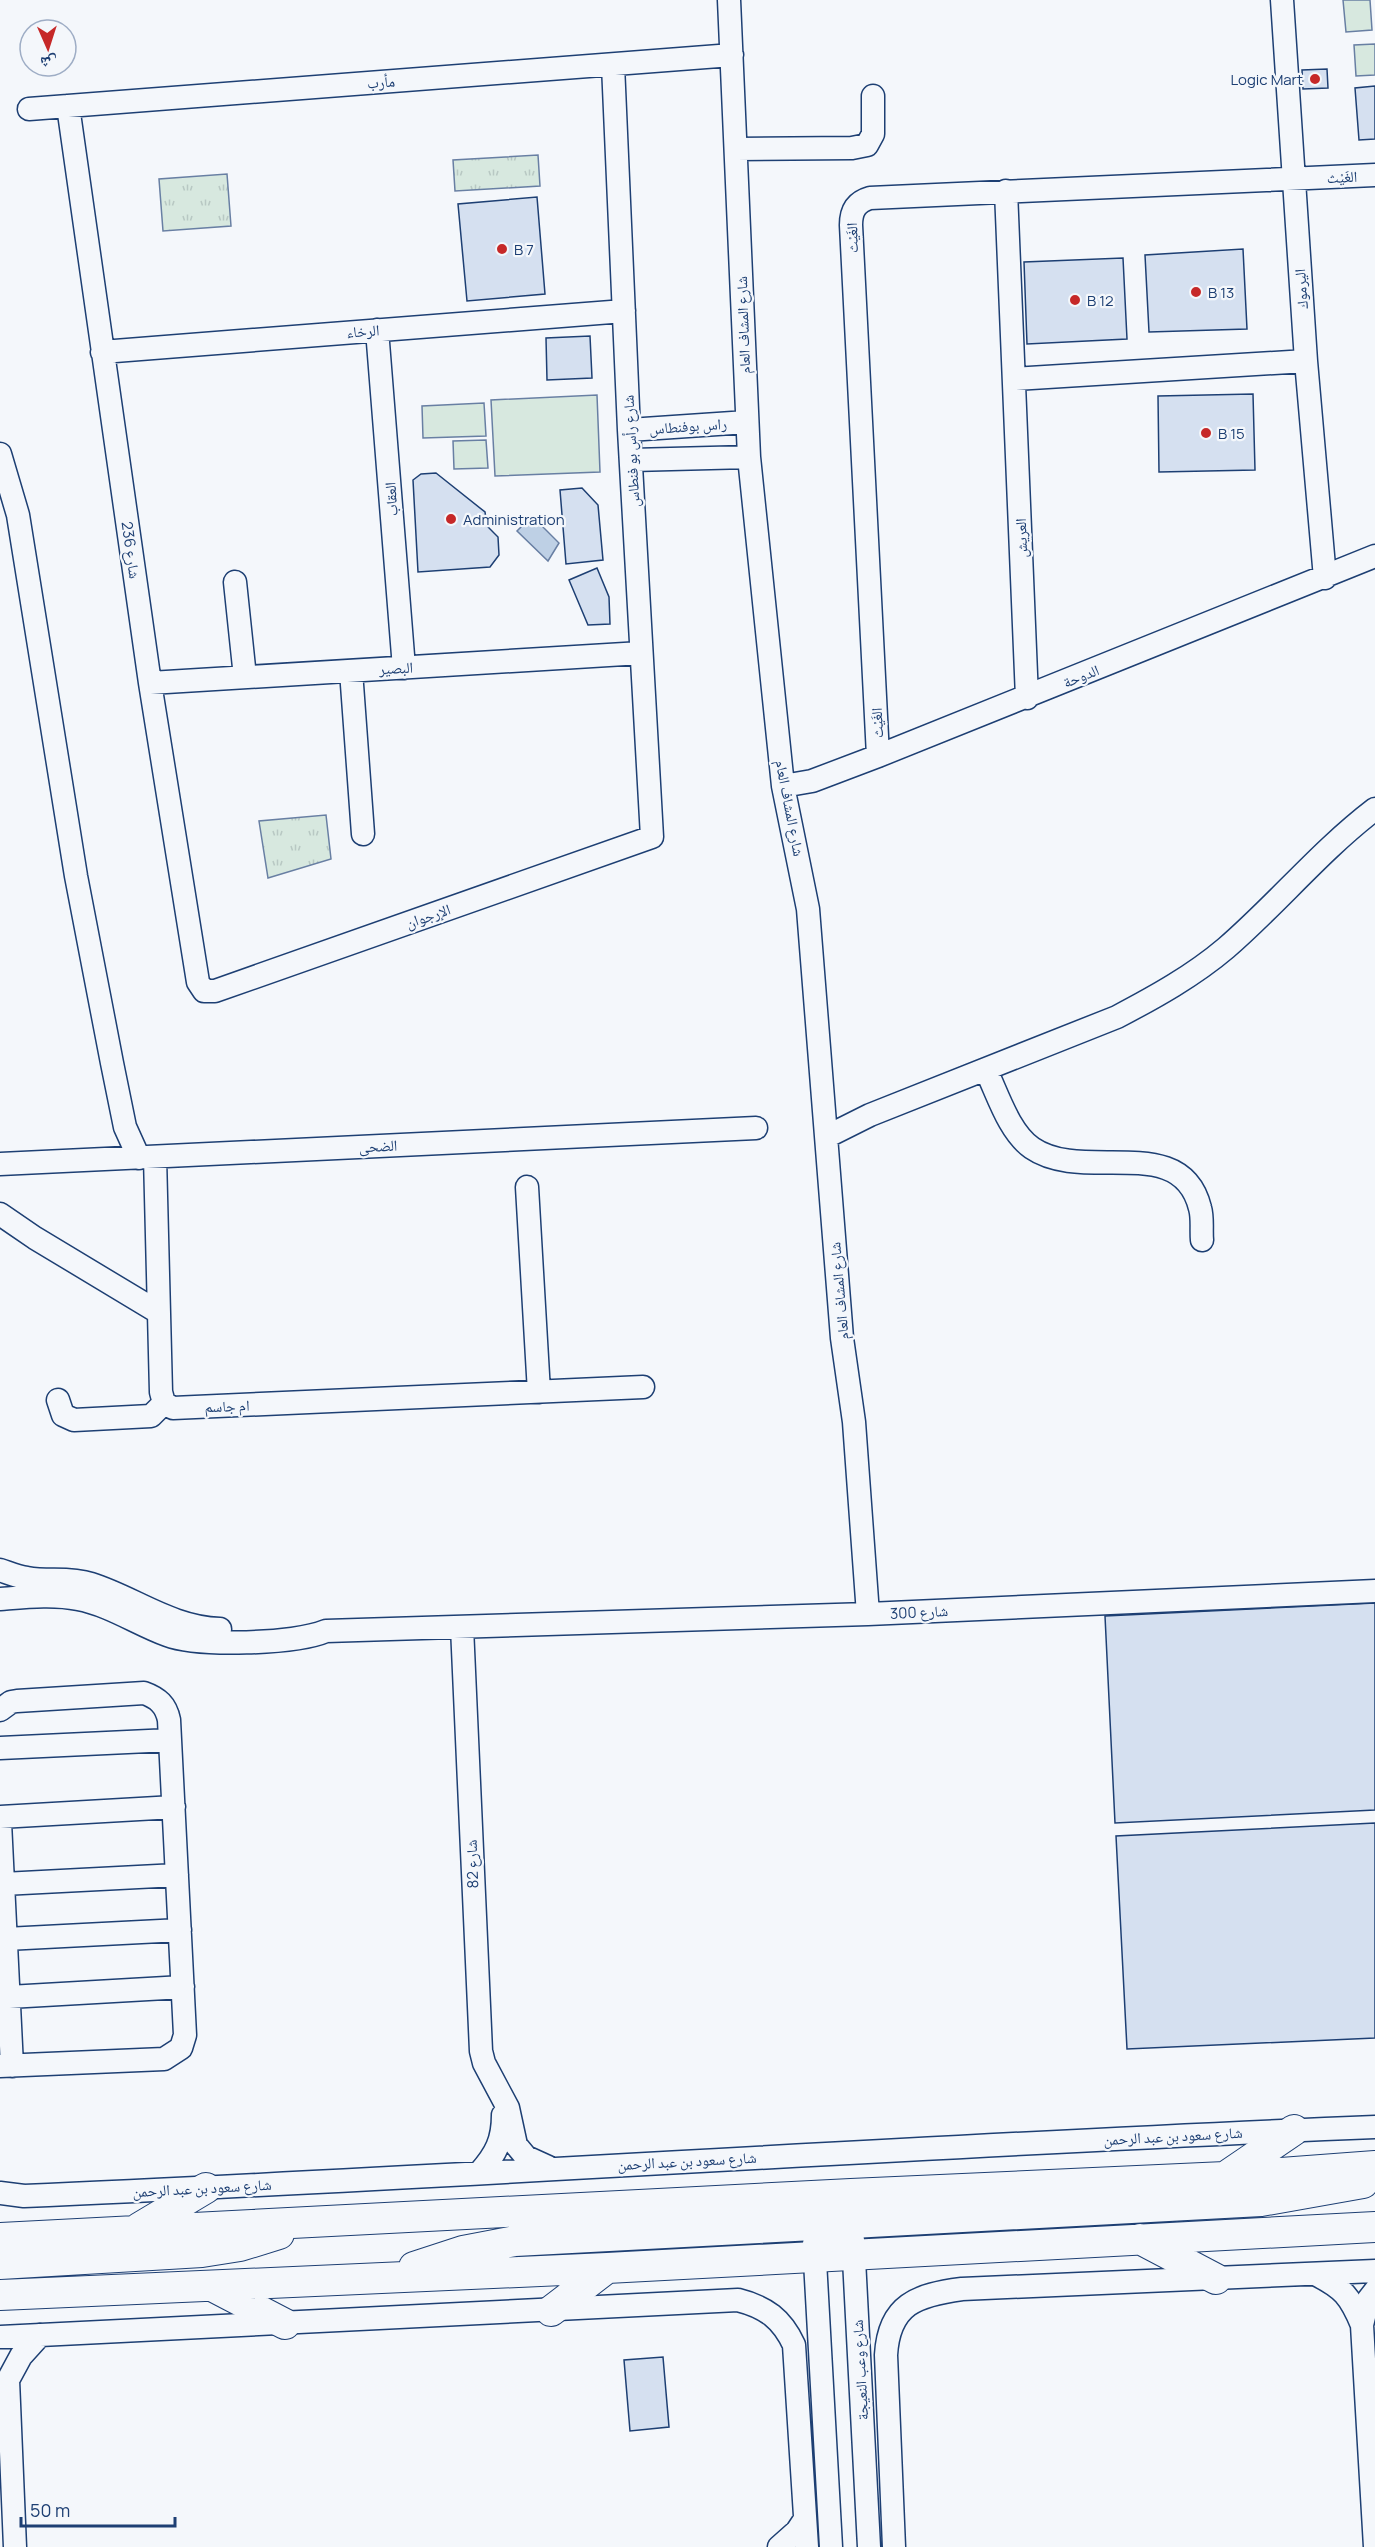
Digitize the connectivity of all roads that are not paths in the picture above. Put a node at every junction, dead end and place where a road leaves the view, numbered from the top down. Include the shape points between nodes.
1 (729, 0) edge
2 (1282, 0) edge
3 (732, 55) junction
4 (613, 65) junction
5 (873, 96) dead end
6 (68, 106) junction
7 (29, 109) dead end
8 (736, 149) junction
9 (1375, 175) edge
10 (1293, 179) junction
11 (1006, 191) junction
12 (624, 311) junction
13 (377, 330) junction
14 (102, 352) junction
15 (1306, 361) junction
16 (1014, 379) junction
17 (747, 422) junction
18 (629, 430) junction
19 (0, 454) edge
20 (749, 457) junction
21 (632, 460) junction
22 (1375, 556) edge
23 (1325, 578) junction
24 (234, 582) dead end
25 (641, 652) junction
26 (404, 668) junction
27 (351, 670) junction
28 (245, 677) junction
29 (150, 683) junction
30 (1027, 698) junction
31 (879, 756) junction
32 (783, 786) junction
33 (1375, 809) edge
34 (363, 834) dead end
35 (652, 837) joint
36 (204, 991) joint
37 (986, 1070) junction
38 (756, 1128) dead end
39 (828, 1136) junction
40 (147, 1157) junction
41 (0, 1164) edge
42 (527, 1186) dead end
43 (0, 1214) edge
44 (1202, 1240) dead end
45 (159, 1312) junction
46 (644, 1387) dead end
47 (538, 1392) junction
48 (58, 1400) dead end
49 (164, 1403) junction
50 (0, 1570) edge
51 (1375, 1591) edge
52 (0, 1599) edge
53 (868, 1614) junction
54 (462, 1627) junction
55 (326, 1631) junction
56 (0, 1710) edge
57 (170, 1740) junction
58 (0, 1748) edge
59 (174, 1807) junction
60 (0, 1817) edge
61 (0, 1822) edge
62 (177, 1875) junction
63 (3, 1884) junction
64 (180, 1930) junction
65 (6, 1939) junction
66 (183, 1987) junction
67 (9, 1996) junction
68 (6, 2066) edge
69 (502, 2096) junction
70 (1375, 2127) edge
71 (1294, 2130) junction
72 (1375, 2166) edge
73 (550, 2168) junction
74 (480, 2172) junction
75 (1225, 2177) junction
76 (1375, 2180) edge
77 (206, 2188) junction
78 (0, 2193) edge
79 (851, 2194) junction
80 (813, 2210) junction
81 (312, 2220) junction
82 (852, 2223) junction
83 (1375, 2227) edge
84 (135, 2231) junction
85 (0, 2238) edge
86 (1140, 2239) junction
87 (854, 2254) junction
88 (815, 2256) junction
89 (0, 2264) edge
90 (607, 2268) junction
91 (1375, 2271) edge
92 (1316, 2274) junction
93 (380, 2278) junction
94 (1216, 2279) junction
95 (212, 2286) junction
96 (1375, 2291) edge
97 (0, 2295) edge
98 (551, 2311) junction
99 (285, 2324) junction
100 (1362, 2325) junction
101 (40, 2335) junction
102 (0, 2337) edge
103 (4, 2374) edge
104 (825, 2450) junction
105 (803, 2490) junction
106 (1374, 2518) edge
107 (805, 2519) junction
108 (15, 2547) edge
109 (779, 2547) edge
110 (807, 2547) edge
111 (831, 2547) edge
112 (869, 2547) edge
113 (894, 2547) edge
114 (1375, 2547) edge

1 - 3 street, شارع المشاف العام
2 - 10 street, اليرموك
3 - 4 street, مأرب
3 - 8 street, شارع المشاف العام
4 - 6 street, مأرب
4 - 12 street, شارع رأس بو فنطاس
5 - 8 street via 873,134 867,145
6 - 7 street, مأرب
6 - 14 street, شارع 236
8 - 17 street, شارع المشاف العام
9 - 10 street, الغَيْث
10 - 11 street, الغَيْث
10 - 15 street, اليرموك
11 - 16 street, العريش
11 - 31 street, الغَيْث via 870,198 862,200 851,216
12 - 13 street, الرخاء
12 - 18 street, شارع رأس بو فنطاس
13 - 14 street, الرخاء
13 - 26 street, العقاب
14 - 29 street, شارع 236
15 - 16 street
15 - 23 street, اليرموك
16 - 30 street, العريش
17 - 18 street, راس بوفنطاس
17 - 20 street, شارع المشاف العام
18 - 21 street, شارع رأس بو فنطاس
19 - 40 street via 18,515 76,876 111,1063 126,1127
20 - 21 street, راس بوفنطاس
20 - 32 street, شارع المشاف العام
21 - 25 street, شارع رأس بو فنطاس
22 - 23 street, الدوحة
23 - 30 street, الدوحة
24 - 28 street
25 - 26 street, البصير
25 - 35 street, شارع رأس بو فنطاس
26 - 27 street, البصير
27 - 28 street, البصير
27 - 34 street
28 - 29 street, البصير
29 - 36 street, شارع 236 via 198,982
30 - 31 street, الدوحة
31 - 32 street, الدوحة via 812,781
32 - 39 street, شارع المشاف العام via 808,909
33 - 37 street via 1317,858 1224,950 1190,975 1117,1017
35 - 36 street, الإرجوان via 215,991
37 - 39 street via 870,1115
37 - 44 street via 1017,1133 1031,1148 1067,1163 1149,1163 1184,1177 1195,1192 1201,1211
38 - 40 street, الضحى
39 - 53 street, شارع المشاف العام
40 - 41 street, الضحى
40 - 45 street
42 - 47 street
43 - 45 street
45 - 49 street via 160,1392
46 - 47 street, ام جاسم
47 - 49 street, ام جاسم via 173,1408
48 - 49 street via 63,1415 74,1420 151,1416
50 - 55 street via 27,1578 70,1579 90,1584 170,1619 200,1627 302,1625
51 - 53 street, شارع 300
52 - 55 street via 79,1599 168,1636 200,1642 294,1639
53 - 54 street, شارع 300
54 - 55 street, شارع 300
54 - 69 street, شارع 82 via 481,2051
56 - 57 street via 17,1701 144,1694 153,1696 165,1707
57 - 58 street
57 - 59 street
59 - 60 street
59 - 62 street
61 - 63 street
62 - 63 street
62 - 64 street
63 - 65 street
64 - 65 street
64 - 66 street
65 - 67 street
66 - 67 street
66 - 68 street via 185,2035 181,2048 171,2057
67 - 68 street
69 - 73 street, شارع 82 via 516,2145 526,2157
69 - 74 street, شارع 82 via 501,2141
70 - 71 street, شارع سعود بن عبد الرحمن
71 - 73 street, شارع سعود بن عبد الرحمن
71 - 75 main road
72 - 75 main road
73 - 74 street, شارع سعود بن عبد الرحمن
74 - 77 street, شارع سعود بن عبد الرحمن
75 - 79 main road
76 - 82 main road via 1261,2201
77 - 78 street, شارع سعود بن عبد الرحمن via 24,2196
77 - 84 main road
79 - 80 main road via 835,2213
79 - 82 street, شارع وعب النعيجة
80 - 81 main road
80 - 88 street
80 - 93 main road via 515,2241 463,2251
81 - 84 main road
81 - 89 main road via 258,2241 202,2252
82 - 87 street, شارع وعب النعيجة
82 - 88 main road via 834,2233
83 - 86 main road
84 - 85 main road
86 - 87 main road
86 - 94 main road
87 - 88 main road
87 - 112 street, شارع وعب النعيجة
88 - 90 main road
88 - 104 street
90 - 93 main road
90 - 98 main road
91 - 92 street
92 - 94 street
92 - 100 street via 1338,2285 1352,2301
93 - 95 main road
94 - 113 street, شارع وعب النعيجة via 962,2289 922,2296 905,2308 894,2320 887,2337 886,2355
95 - 97 main road
95 - 99 main road
96 - 100 street via 1368,2300
98 - 99 street
98 - 105 street via 738,2301 756,2305 775,2316 794,2345
99 - 101 street
100 - 106 street
101 - 102 street
101 - 103 street
103 - 108 street
104 - 105 street
104 - 111 street
105 - 107 street
106 - 114 street
107 - 109 street
107 - 110 street

